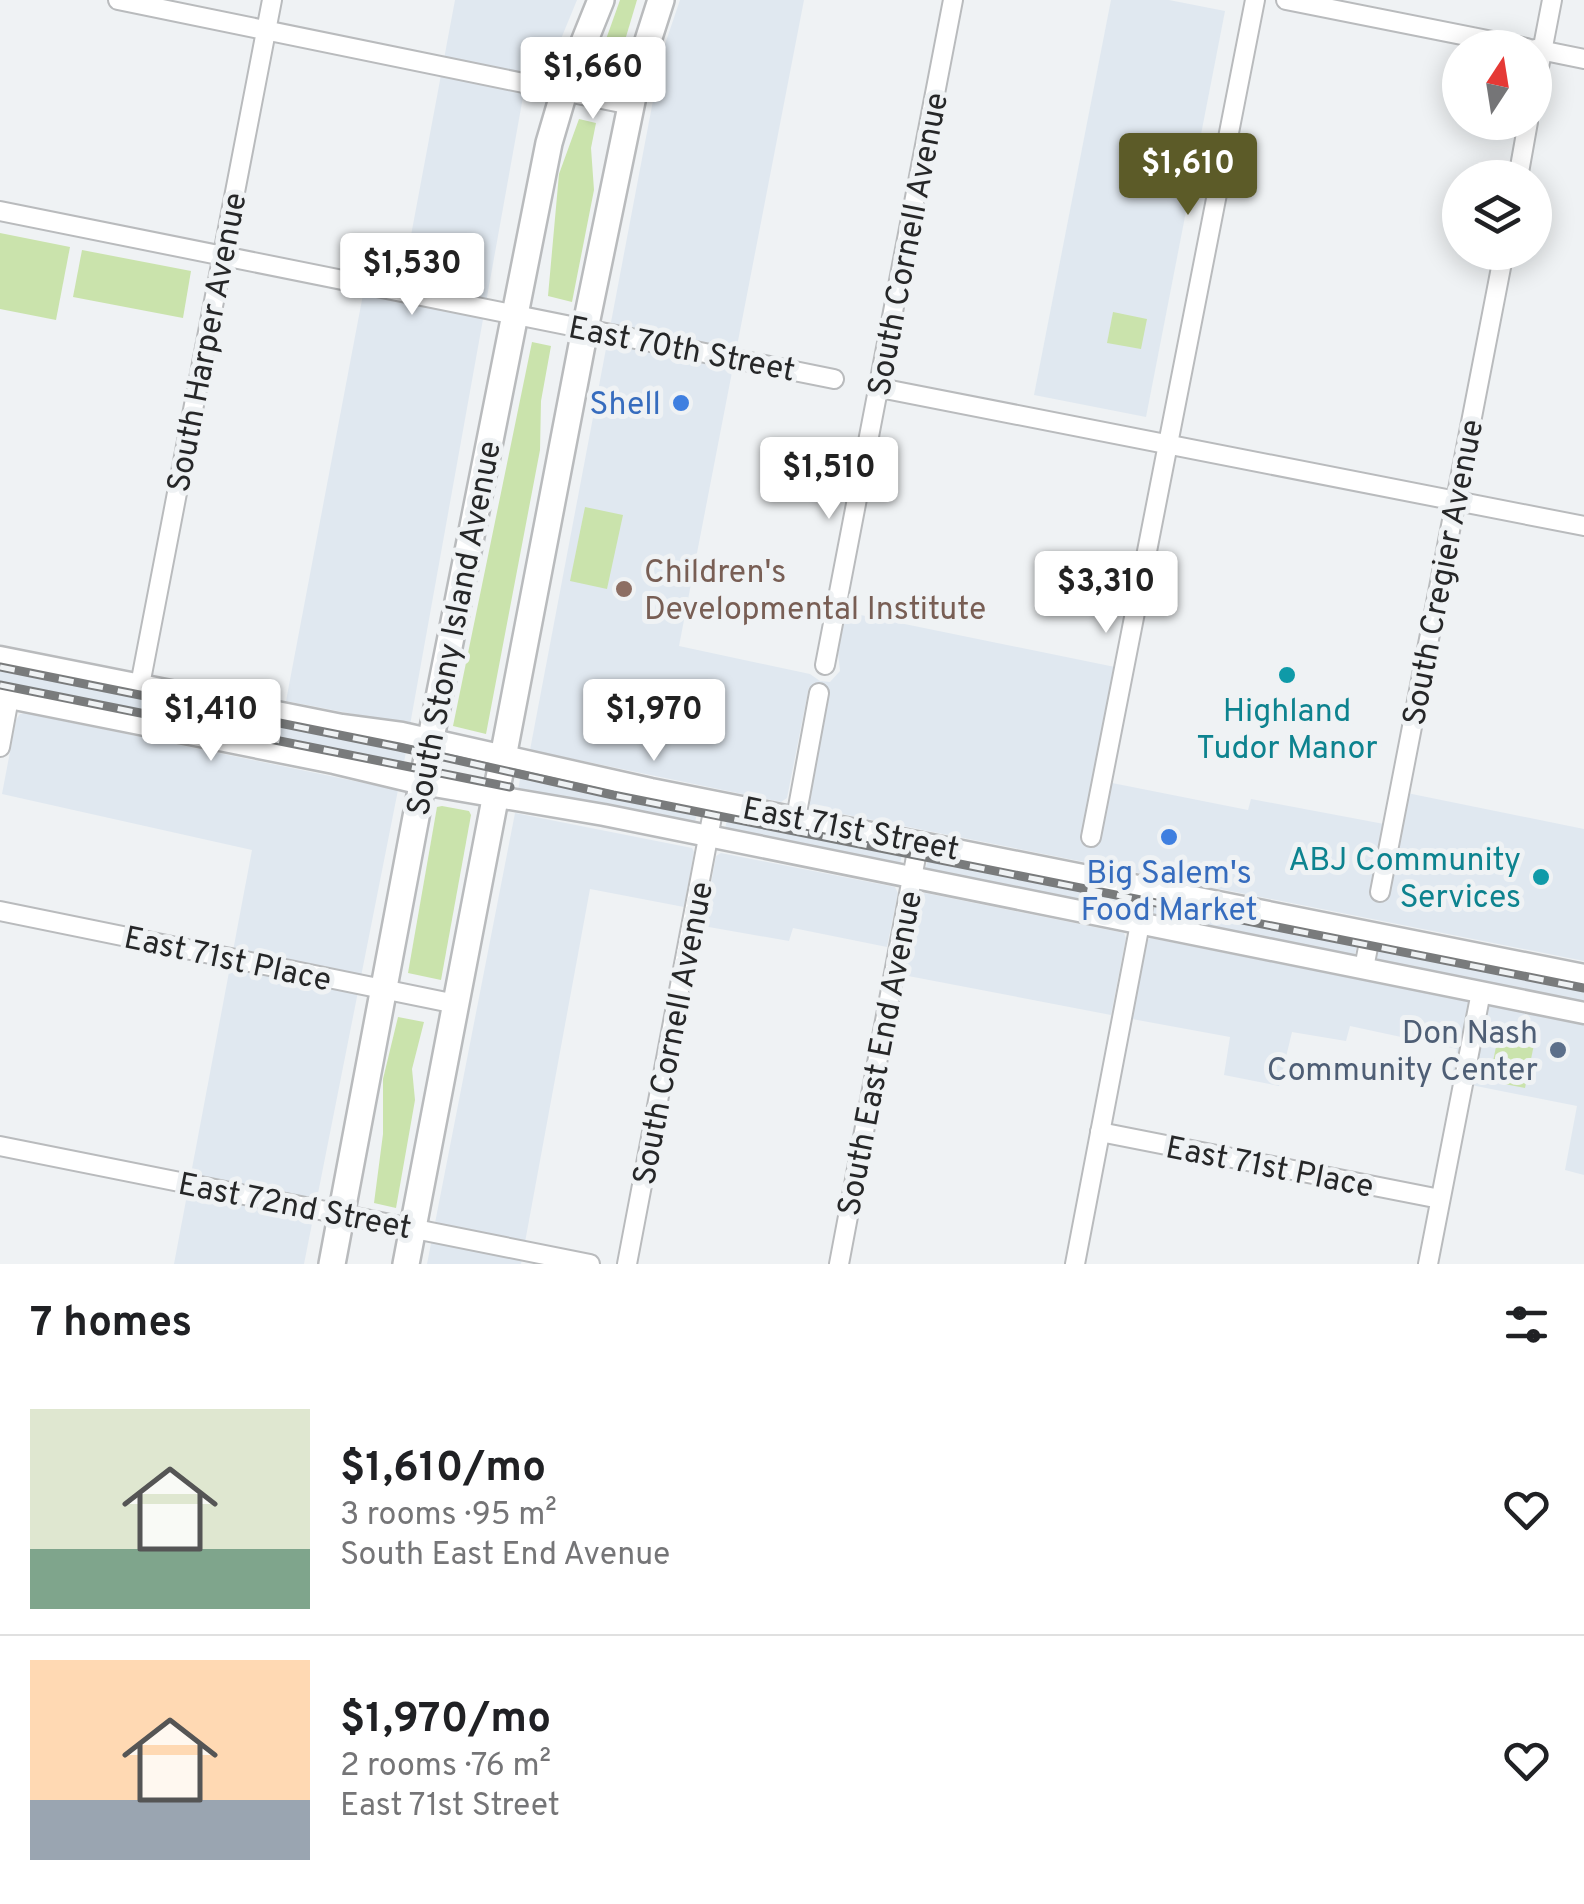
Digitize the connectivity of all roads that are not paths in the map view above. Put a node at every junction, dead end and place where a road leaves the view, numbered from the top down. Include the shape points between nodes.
1 (118, 0) edge
2 (272, 0) edge
3 (601, 0) edge
4 (661, 0) edge
5 (953, 0) edge
6 (1255, 0) edge
7 (1286, 0) edge
8 (1552, 0) edge
9 (1318, 3) edge
10 (267, 29) junction
11 (1445, 30) edge
12 (1542, 30) edge
13 (1552, 52) edge
14 (1584, 59) edge
15 (564, 92) junction
16 (631, 105) junction
17 (0, 210) edge
18 (223, 256) junction
19 (1501, 270) edge
20 (515, 314) junction
21 (586, 329) junction
22 (834, 379) dead end
23 (880, 388) junction
24 (1168, 444) junction
25 (1456, 500) junction
26 (1584, 526) edge
27 (0, 656) edge
28 (824, 665) dead end
29 (140, 685) junction
30 (819, 694) dead end
31 (5, 697) edge
32 (431, 740) junction
33 (0, 747) edge
34 (503, 755) junction
35 (422, 784) junction
36 (495, 797) junction
37 (715, 801) junction
38 (796, 818) junction
39 (709, 837) junction
40 (1091, 837) dead end
41 (919, 841) junction
42 (912, 878) junction
43 (1147, 887) junction
44 (1380, 892) dead end
45 (0, 911) edge
46 (1140, 925) junction
47 (1371, 932) junction
48 (1364, 968) junction
49 (1584, 975) edge
50 (384, 990) junction
51 (1481, 992) junction
52 (456, 1004) junction
53 (1584, 1013) edge
54 (1100, 1132) junction
55 (0, 1146) edge
56 (1440, 1200) junction
57 (341, 1215) junction
58 (413, 1229) junction
59 (332, 1264) edge
60 (406, 1264) edge
61 (590, 1264) edge
62 (628, 1264) edge
63 (840, 1264) edge
64 (1075, 1264) edge
65 (1428, 1264) edge

1 - 10 street
2 - 10 street, South Harper Avenue
3 - 15 highway, South Stony Island Avenue
4 - 16 highway
5 - 23 street, South Cornell Avenue
6 - 24 street
7 - 9 street
8 - 12 street
9 - 11 street
10 - 15 street
10 - 18 street, South Harper Avenue
13 - 14 street
15 - 16 street
15 - 20 highway, South Stony Island Avenue
16 - 21 highway
17 - 18 street, East 70th Street
18 - 20 street, East 70th Street
18 - 29 street, South Harper Avenue
19 - 25 street, South Cregier Avenue
20 - 21 street, East 70th Street
20 - 32 highway, South Stony Island Avenue
21 - 22 street, East 70th Street
21 - 34 highway
23 - 24 street
23 - 28 street, South Cornell Avenue
24 - 25 street
24 - 40 street
25 - 26 street
25 - 44 street, South Cregier Avenue
27 - 29 main road, East 71st Street
29 - 32 main road, East 71st Street
30 - 38 street
31 - 33 street
31 - 35 main road, East 71st Street
32 - 34 main road, East 71st Street
32 - 35 highway, South Stony Island Avenue
34 - 36 highway
34 - 37 main road, East 71st Street
35 - 36 main road, East 71st Street
35 - 50 highway, South Stony Island Avenue
36 - 39 main road, East 71st Street
36 - 52 highway
37 - 38 main road, East 71st Street
37 - 39 street, South Cornell Avenue
38 - 41 main road, East 71st Street
39 - 42 main road, East 71st Street
39 - 62 street, South Cornell Avenue
41 - 42 street, South East End Avenue
41 - 43 main road, East 71st Street
42 - 46 main road, East 71st Street
42 - 63 street, South East End Avenue
43 - 46 street
43 - 47 main road, East 71st Street
45 - 50 street, East 71st Place
46 - 48 main road, East 71st Street
46 - 54 street
47 - 48 street
47 - 49 main road, East 71st Street
48 - 51 main road, East 71st Street
50 - 52 street, East 71st Place
50 - 57 highway, South Stony Island Avenue
51 - 53 main road, East 71st Street
51 - 56 street
52 - 58 highway
54 - 56 street, East 71st Place
54 - 64 street
55 - 57 street, East 72nd Street
56 - 65 street
57 - 58 street, East 72nd Street
57 - 59 highway, South Stony Island Avenue
58 - 60 highway
58 - 61 street, East 72nd Street

